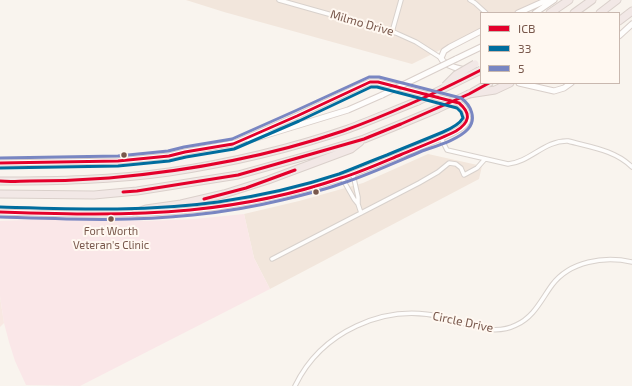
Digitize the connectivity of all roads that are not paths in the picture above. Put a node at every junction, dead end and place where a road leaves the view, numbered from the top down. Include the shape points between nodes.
1 (279, 0) edge
2 (401, 0) edge
3 (470, 0) edge
4 (547, 0) edge
5 (554, 0) edge
6 (569, 0) edge
7 (592, 0) edge
8 (617, 0) edge
9 (632, 11) edge
10 (485, 12) edge
11 (520, 12) edge
12 (536, 12) edge
13 (551, 12) edge
14 (575, 12) edge
15 (601, 12) edge
16 (620, 20) edge
17 (632, 24) edge
18 (392, 32) junction
19 (480, 32) edge
20 (620, 35) edge
21 (480, 47) edge
22 (440, 58) junction
23 (478, 62) edge
24 (480, 72) edge
25 (480, 72) edge
26 (487, 84) edge
27 (508, 84) edge
28 (524, 84) edge
29 (570, 84) edge
30 (440, 91) junction
31 (470, 94) junction
32 (441, 138) junction
33 (364, 139) junction
34 (233, 144) junction
35 (485, 159) junction
36 (0, 163) edge
37 (632, 167) edge
38 (353, 174) junction
39 (342, 178) junction
40 (0, 181) edge
41 (0, 194) edge
42 (358, 204) junction
43 (0, 212) edge
44 (135, 213) junction
45 (362, 213) junction
46 (272, 259) dead end
47 (632, 262) edge
48 (295, 386) edge

1 - 18 street, Milmo Drive
2 - 18 street
3 - 10 street
4 - 11 main road
5 - 12 main road
6 - 13 highway
7 - 14 highway
8 - 15 highway
9 - 16 highway
17 - 20 main road
18 - 22 street, Milmo Drive via 416,42
19 - 22 main road via 450,47
21 - 34 main road, bridge via 348,110
22 - 24 main road via 447,65
23 - 30 highway, bridge via 456,75
25 - 30 highway, bridge
26 - 31 highway
27 - 31 highway via 495,90
28 - 29 main road via 554,92
30 - 40 highway, bridge via 377,118 320,138 227,162 170,172 81,180
31 - 33 highway, bridge
32 - 34 main road via 466,124 468,115 463,106 370,82
32 - 35 street via 447,150
32 - 38 main road
33 - 41 highway via 238,175 137,191 94,195
33 - 44 highway via 351,149 246,188 202,200
34 - 36 main road via 118,162
35 - 37 street via 513,164 556,142 568,141 614,154
35 - 45 street via 477,168 464,175 461,168 449,163 419,183
38 - 39 main road
38 - 42 street
39 - 42 street
39 - 44 main road via 299,191 227,206
42 - 45 street
43 - 44 main road
45 - 46 street
47 - 48 street, Circle Drive via 596,260 574,268 553,284 530,317 507,329 483,329 443,317 415,313 368,321 347,330 328,343 312,359

